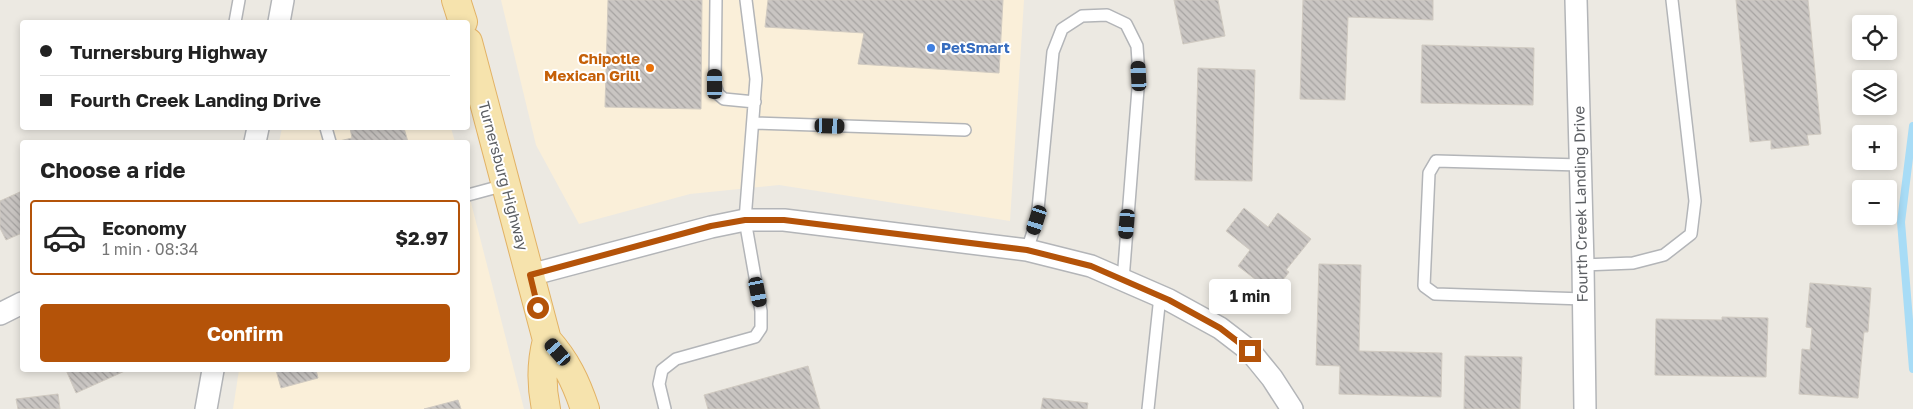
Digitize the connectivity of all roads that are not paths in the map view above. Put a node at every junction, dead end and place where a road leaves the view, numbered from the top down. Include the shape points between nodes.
1 (239, 0) edge
2 (283, 0) edge
3 (456, 0) edge
4 (716, 0) edge
5 (746, 0) edge
6 (1576, 0) edge
7 (1672, 0) edge
8 (235, 20) edge
9 (279, 20) edge
10 (461, 20) edge
11 (470, 50) edge
12 (755, 102) junction
13 (753, 123) junction
14 (965, 130) dead end
15 (1580, 165) junction
16 (505, 185) junction
17 (470, 194) edge
18 (745, 220) junction
19 (1027, 250) junction
20 (1583, 265) junction
21 (530, 275) junction
22 (1123, 280) junction
23 (1160, 296) junction
24 (1584, 299) junction
25 (20, 304) edge
26 (0, 314) edge
27 (547, 340) junction
28 (213, 372) edge
29 (206, 409) edge
30 (546, 409) edge
31 (585, 409) edge
32 (665, 409) edge
33 (1148, 409) edge
34 (1292, 409) edge
35 (1585, 409) edge

1 - 8 lane
2 - 9 street
3 - 10 main road
4 - 12 lane via 715,84 718,94 724,99
5 - 12 lane via 756,80
6 - 15 street, Fourth Creek Landing Drive
7 - 20 lane via 1695,201 1691,234 1664,255 1632,263
11 - 16 main road, Turnersburg Highway
12 - 13 lane
13 - 14 lane
13 - 18 lane
15 - 20 street, Fourth Creek Landing Drive
15 - 24 lane via 1436,161 1429,173 1424,286 1435,294
16 - 17 lane
16 - 21 main road, Turnersburg Highway
18 - 19 street via 784,220
18 - 21 street via 711,226
18 - 32 lane via 761,328 755,337 676,358 662,370 659,384
19 - 22 street via 1091,266
19 - 22 lane via 1037,220 1053,52 1062,28 1082,16 1107,15 1126,24 1138,46 1139,76
20 - 24 street, Fourth Creek Landing Drive
21 - 27 main road, Turnersburg Highway
22 - 23 street
23 - 33 lane
23 - 34 street via 1220,328 1250,351
24 - 35 street, Fourth Creek Landing Drive
25 - 26 street
27 - 30 main road, Turnersburg Highway via 542,373
27 - 31 main road, Turnersburg Highway via 568,366
28 - 29 street

